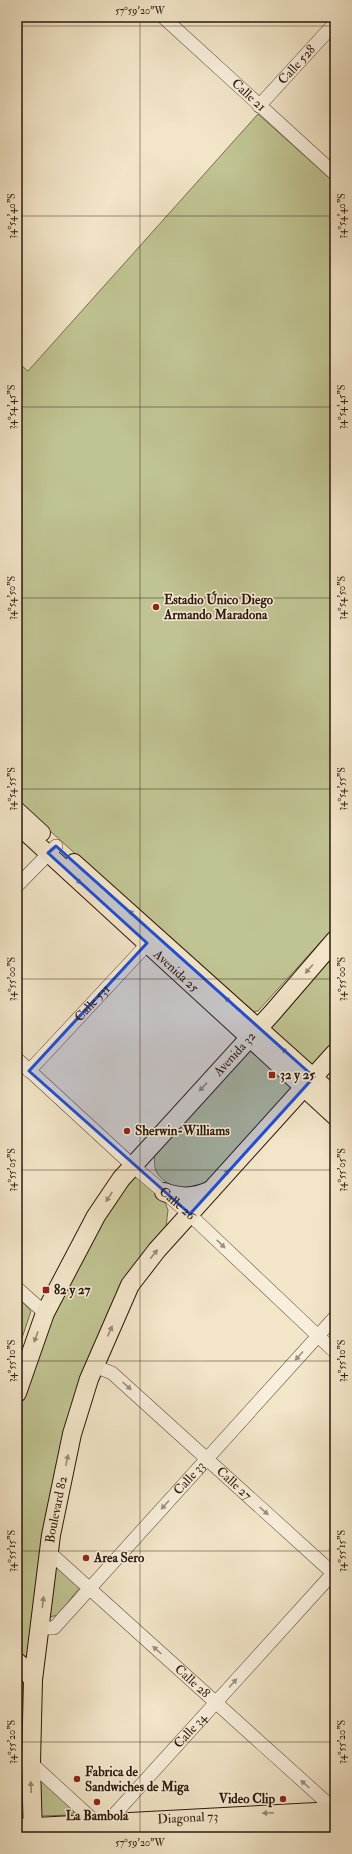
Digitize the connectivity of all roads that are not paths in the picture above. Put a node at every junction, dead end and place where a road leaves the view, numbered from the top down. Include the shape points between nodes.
1 (163, 17) edge
2 (335, 24) edge
3 (259, 106) junction
4 (335, 174) edge
5 (17, 810) edge
6 (17, 825) edge
7 (52, 849) junction
8 (17, 886) edge
9 (151, 939) junction
10 (335, 940) edge
11 (254, 1032) junction
12 (335, 1053) edge
13 (17, 1060) edge
14 (29, 1071) junction
15 (309, 1082) junction
16 (335, 1096) edge
17 (335, 1116) edge
18 (132, 1165) junction
19 (209, 1191) junction
20 (164, 1192) junction
21 (190, 1214) junction
22 (17, 1288) edge
23 (45, 1313) junction
24 (335, 1317) edge
25 (318, 1336) junction
26 (335, 1352) edge
27 (94, 1366) junction
28 (17, 1393) edge
29 (207, 1459) junction
30 (49, 1552) junction
31 (334, 1573) edge
32 (89, 1588) junction
33 (39, 1628) junction
34 (17, 1662) edge
35 (33, 1680) junction
36 (216, 1703) junction
37 (31, 1764) junction
38 (335, 1817) edge
39 (28, 1830) edge
40 (102, 1831) edge
41 (76, 1837) edge
42 (324, 1837) edge

1 - 3 street, Calle 21
2 - 3 street, Calle 528
3 - 4 street, Calle 21
5 - 7 main road, Avenida 25
6 - 7 main road, Avenida 25
7 - 8 street
7 - 9 main road, Avenida 25
9 - 11 main road, Avenida 25
9 - 14 street, Calle 531
10 -> 11 highway, Avenida 32
11 - 15 main road, Avenida 25
11 -> 18 highway, Avenida 32
12 - 15 highway
13 - 14 street, Calle 26
14 - 18 street, Calle 26
15 - 16 main road, Avenida 25
15 - 17 main road, Avenida 25
19 -> 15 highway
18 - 20 street, Calle 26
18 -> 23 highway via 96,1216
19 - 20 highway via 198,1196 185,1197
19 - 21 highway
20 - 21 street, Calle 26
21 -> 25 street, Calle 26
27 -> 21 highway, Boulevard 82 via 130,1285
22 - 23 street
23 -> 28 highway
24 - 25 street, Calle 33
25 - 26 street, Calle 26
25 -> 29 street, Calle 33
27 -> 29 street, Calle 27 via 112,1373
30 -> 27 highway, Boulevard 82 via 72,1434
29 -> 31 street, Calle 27
29 -> 32 street, Calle 33
30 - 32 street, Calle 28
33 -> 30 highway, Boulevard 82
36 -> 31 street, Calle 34
32 - 33 street, Calle 33 via 54,1628
36 -> 32 street, Calle 28
33 - 35 highway, Boulevard 82
34 - 35 highway via 27,1670
35 - 37 highway, Boulevard 82
38 -> 36 street, Calle 28
36 - 40 street, Calle 34
39 -> 37 highway, Boulevard 82
37 - 40 street
38 - 40 main road, Diagonal 73
38 - 42 street
39 - 40 main road, Diagonal 73
40 - 41 main road, Diagonal 73

